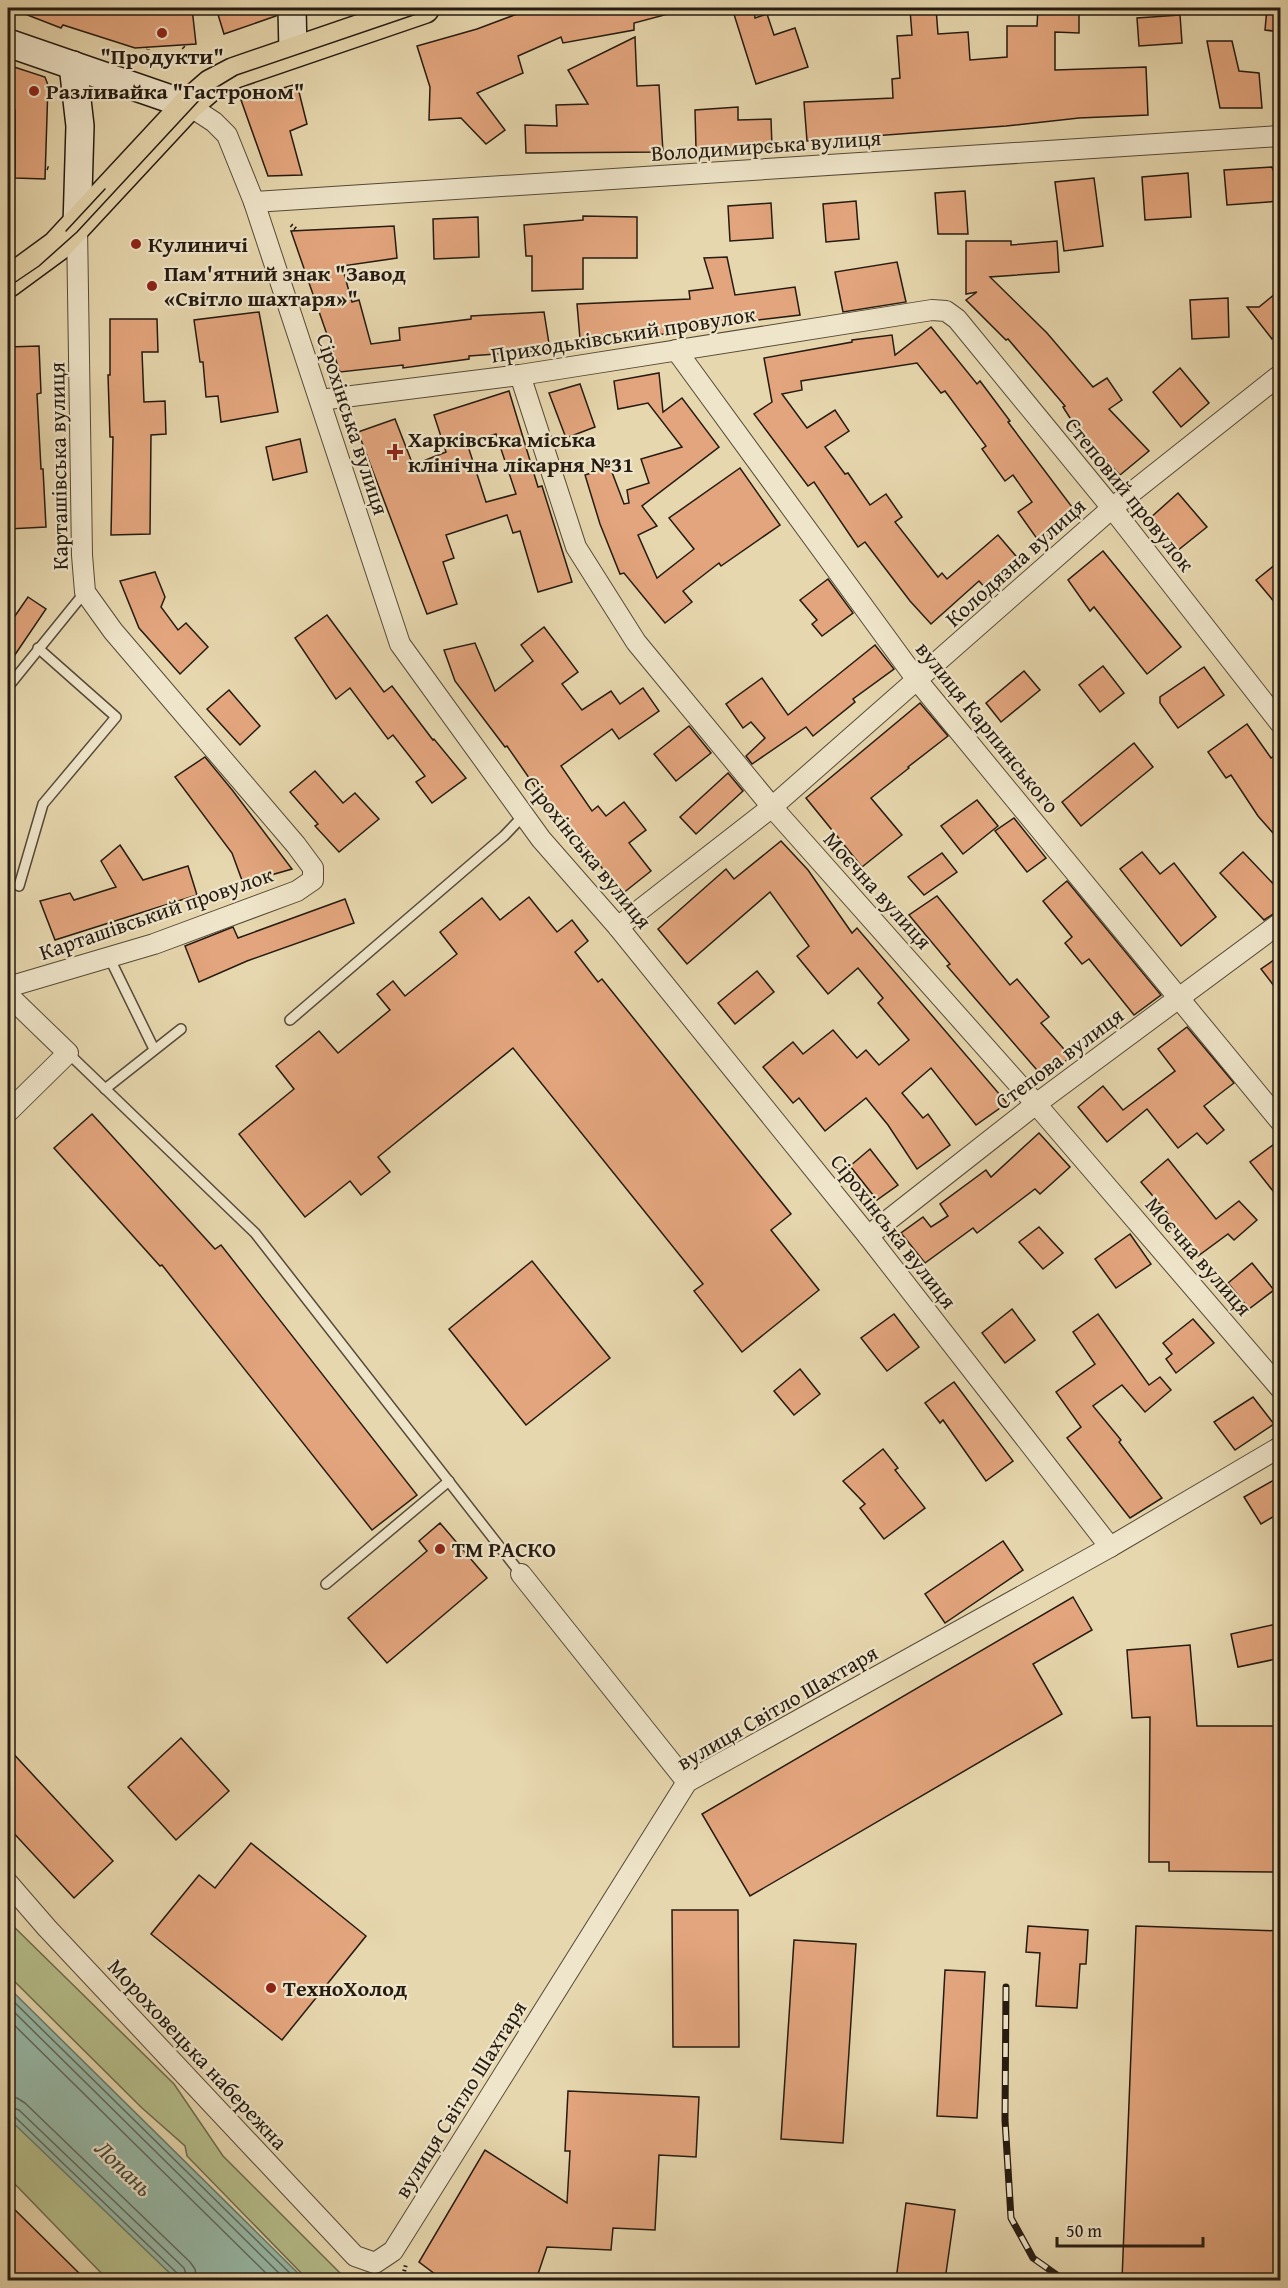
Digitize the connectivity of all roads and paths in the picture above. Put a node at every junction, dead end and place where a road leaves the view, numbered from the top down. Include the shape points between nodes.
1 (292, 8) edge
2 (424, 8) edge
3 (8, 43) edge
4 (293, 52) junction
5 (73, 65) junction
6 (188, 105) junction
7 (1281, 136) edge
8 (254, 202) junction
9 (291, 225) dead end
10 (77, 226) junction
11 (296, 229) dead end
12 (8, 282) edge
13 (932, 310) joint
14 (676, 350) junction
15 (520, 375) junction
16 (1281, 375) edge
17 (320, 400) junction
18 (1112, 508) junction
19 (85, 592) junction
20 (38, 648) junction
21 (917, 680) junction
22 (8, 687) edge
23 (1281, 723) edge
24 (772, 807) junction
25 (524, 815) junction
26 (296, 844) joint
27 (19, 886) dead end
28 (1281, 923) edge
29 (618, 927) junction
30 (109, 957) junction
31 (8, 987) edge
32 (8, 995) edge
33 (1180, 999) junction
34 (290, 1020) dead end
35 (181, 1029) dead end
36 (154, 1049) junction
37 (68, 1053) junction
38 (105, 1089) junction
39 (1036, 1104) junction
40 (8, 1112) edge
41 (1281, 1121) edge
42 (868, 1236) junction
43 (1281, 1388) edge
44 (1281, 1447) edge
45 (449, 1482) junction
46 (1110, 1547) junction
47 (520, 1574) joint
48 (326, 1584) dead end
49 (687, 1782) junction
50 (8, 1883) edge
51 (355, 2256) joint

1 - 4 main road
2 - 4 main road
3 - 5 main road
4 - 6 main road via 226,76
5 - 6 main road
5 - 10 main road via 80,126
6 - 8 street, Сірохінська вулиця via 227,135
6 - 10 main road
7 - 8 street, Володимирська вулиця
8 - 17 street, Сірохінська вулиця
9 - 11 path
10 - 12 main road
10 - 19 street, Карташівська вулиця
13 - 14 street, Приходьківський провулок
13 - 18 street, Степовий провулок via 946,311 957,319
14 - 15 street, Приходьківський провулок
14 - 21 street, вулиця Карпинського
15 - 17 street, Приходьківський провулок
15 - 24 street, Моєчна вулиця via 576,547 636,642
16 - 18 street, Колодязна вулиця
17 - 25 street, Сірохінська вулиця via 400,644
18 - 21 street, Колодязна вулиця
18 - 23 street, Степовий провулок
19 - 20 lane
19 - 26 street, Карташівська вулиця via 112,631
20 - 22 lane
20 - 27 lane via 116,717 43,804
21 - 24 street, Колодязна вулиця
21 - 33 street, вулиця Карпинського
24 - 29 street, Колодязна вулиця
24 - 39 street, Моєчна вулиця
25 - 29 street, Сірохінська вулиця
25 - 34 lane
26 - 30 street, Карташівський провулок via 314,868 313,880 297,891
28 - 33 street, Степова вулиця
29 - 42 street, Сірохінська вулиця
30 - 31 street, Карташівський провулок
30 - 36 lane
32 - 37 street
33 - 39 street, Степова вулиця
33 - 41 street, вулиця Карпинського
35 - 36 lane
36 - 38 lane
37 - 38 lane
37 - 40 street
38 - 45 lane via 255,1233
39 - 42 street, Степова вулиця
39 - 43 street, Моєчна вулиця
42 - 46 street, Сірохінська вулиця
44 - 46 street, вулиця Світло Шахтаря
45 - 47 lane
45 - 48 lane
46 - 49 street, вулиця Світло Шахтаря
47 - 49 street
49 - 51 street, вулиця Світло Шахтаря via 393,2251 375,2263
50 - 51 street, Мороховецька набережна

